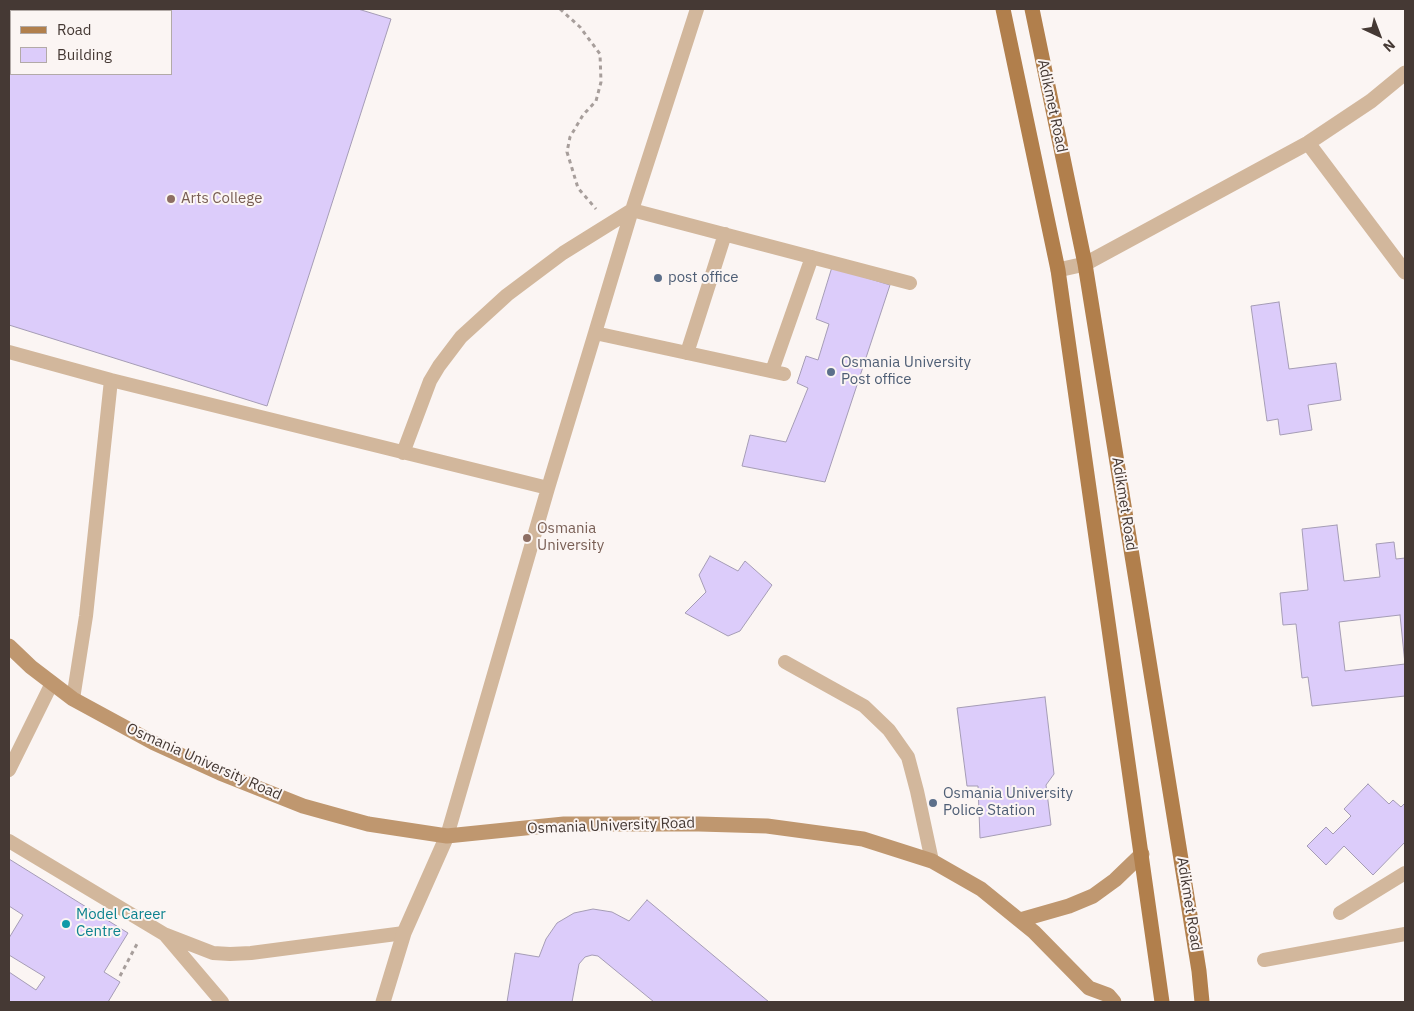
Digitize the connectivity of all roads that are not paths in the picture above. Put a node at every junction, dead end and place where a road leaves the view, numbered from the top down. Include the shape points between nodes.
1 (697, 9) edge
2 (1002, 9) edge
3 (1032, 9) edge
4 (1405, 73) edge
5 (1308, 143) junction
6 (632, 210) junction
7 (725, 234) junction
8 (812, 257) junction
9 (1085, 264) junction
10 (1058, 270) junction
11 (1405, 272) edge
12 (910, 283) dead end
13 (595, 333) junction
14 (9, 352) edge
15 (687, 353) junction
16 (111, 380) junction
17 (403, 453) junction
18 (548, 488) junction
19 (9, 646) edge
20 (785, 662) dead end
21 (52, 683) junction
22 (73, 699) junction
23 (9, 770) edge
24 (447, 836) junction
25 (9, 842) edge
26 (1142, 854) junction
27 (932, 861) junction
28 (1405, 873) edge
29 (1340, 912) dead end
30 (1020, 920) junction
31 (404, 933) junction
32 (164, 934) junction
33 (1405, 934) edge
34 (1264, 960) dead end
35 (1090, 995) edge
36 (222, 1002) edge
37 (383, 1002) edge
38 (1114, 1002) edge
39 (1162, 1002) edge
40 (1202, 1002) edge

1 - 6 lane
2 - 10 main road, Adikmet Road
3 - 9 main road, Adikmet Road
4 - 5 street via 1371,101
5 - 9 street
5 - 11 street
6 - 7 lane
6 - 13 lane
6 - 17 lane via 563,252 507,294 461,337 430,382
7 - 8 lane
7 - 15 lane
8 - 12 lane
8 - 15 lane via 778,373
9 - 10 street
9 - 40 main road, Adikmet Road
10 - 26 main road, Adikmet Road
13 - 15 lane
13 - 18 lane
14 - 16 lane
16 - 17 lane
16 - 22 lane via 86,616
17 - 18 lane
18 - 24 lane
19 - 21 main road, Osmania University Road
20 - 27 lane via 864,706 889,730 908,757
21 - 22 main road, Osmania University Road
21 - 23 lane
22 - 24 main road, Osmania University Road via 154,743 303,806 368,824
24 - 27 main road, Osmania University Road via 564,824 767,826 863,839
24 - 31 street
25 - 32 lane
26 - 30 main road via 1093,896
26 - 39 main road, Adikmet Road
27 - 30 main road, Osmania University Road via 981,889
28 - 29 lane
30 - 35 main road, Osmania University Road
31 - 32 lane via 230,954 213,953
31 - 37 street
32 - 36 lane
33 - 34 lane
35 - 38 main road, Osmania University Road via 1108,995

